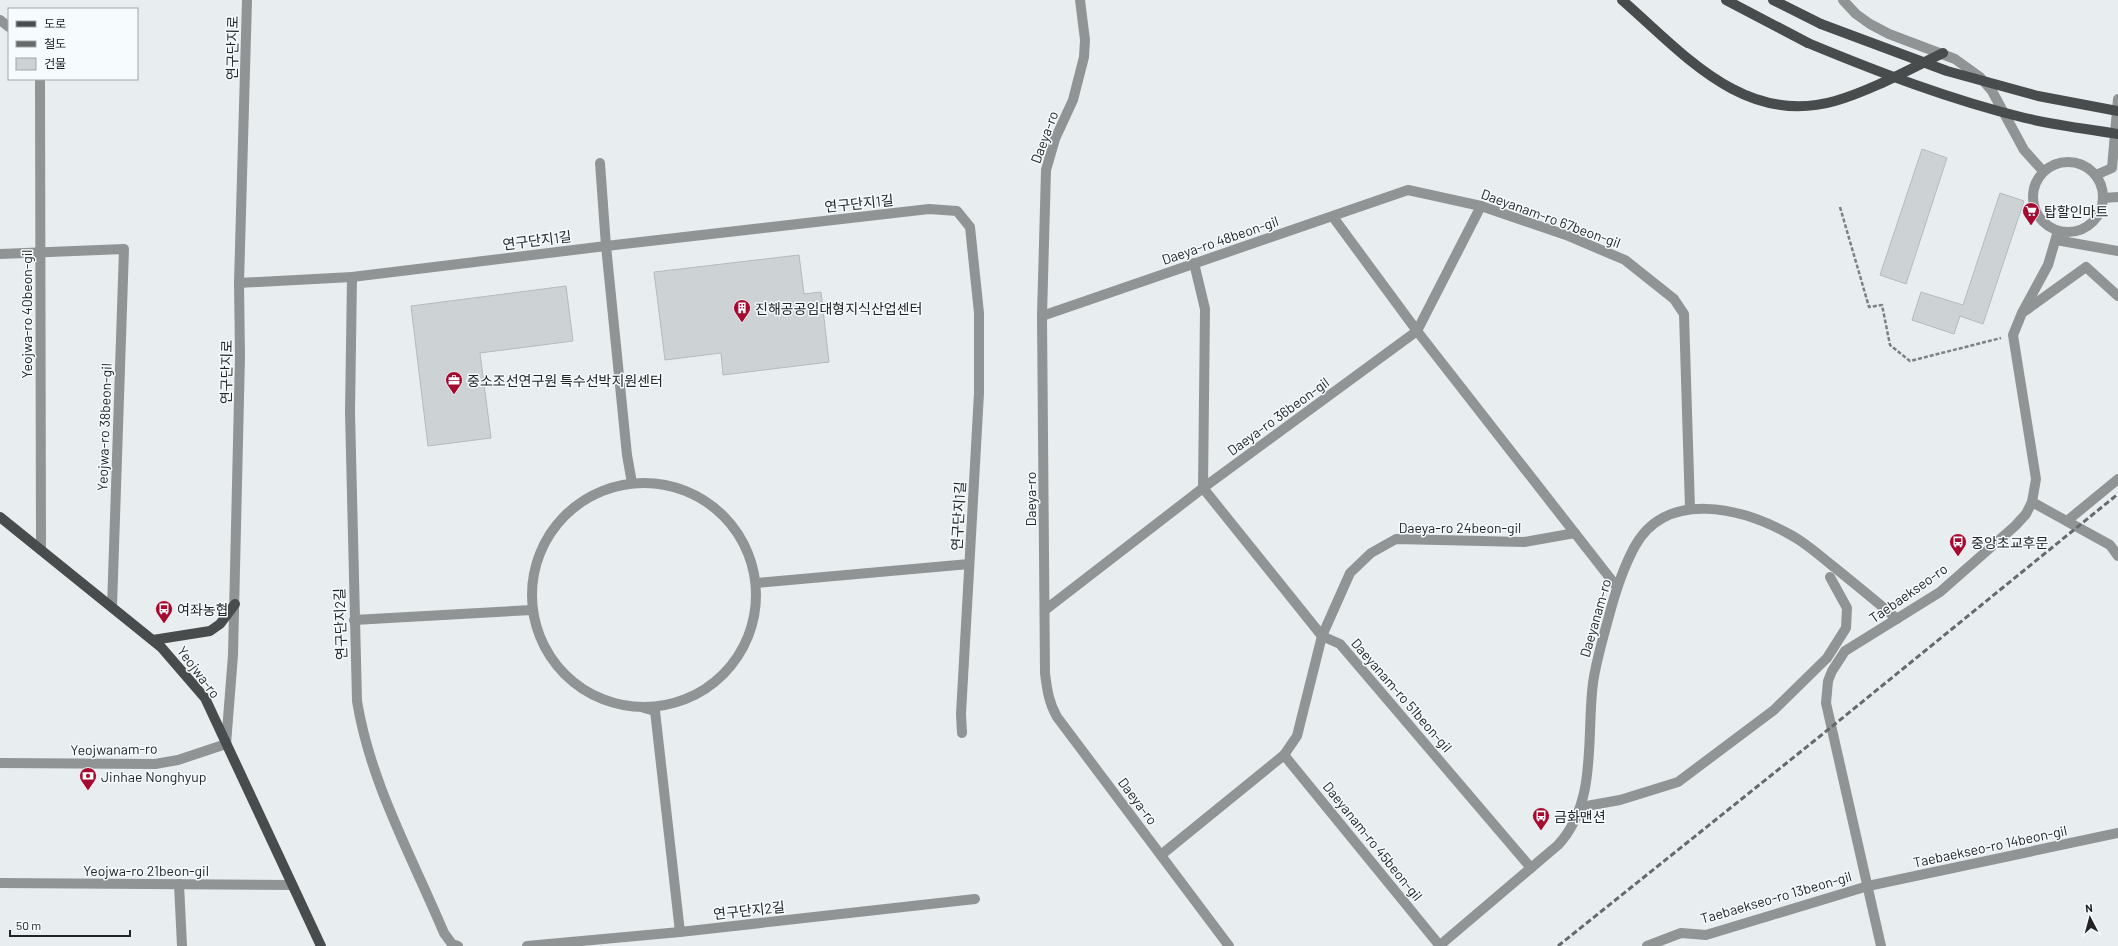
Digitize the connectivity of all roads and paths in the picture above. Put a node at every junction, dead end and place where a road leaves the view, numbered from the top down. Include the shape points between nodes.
1 (247, 0) edge
2 (1080, 0) edge
3 (1622, 0) edge
4 (1726, 0) edge
5 (1773, 0) edge
6 (1843, 0) edge
7 (0, 20) edge
8 (8, 26) edge
9 (1943, 53) junction
10 (40, 80) edge
11 (2118, 99) edge
12 (2118, 111) edge
13 (2118, 134) edge
14 (600, 163) dead end
15 (2043, 171) junction
16 (2096, 175) junction
17 (1408, 190) joint
18 (2118, 197) edge
19 (2103, 198) junction
20 (1481, 206) junction
21 (1840, 207) dead end
22 (1333, 217) junction
23 (2057, 236) junction
24 (606, 246) junction
25 (2118, 251) edge
26 (40, 252) junction
27 (0, 254) edge
28 (1194, 263) junction
29 (352, 277) junction
30 (239, 283) junction
31 (2118, 296) edge
32 (2022, 313) junction
33 (1042, 316) junction
34 (1418, 331) junction
35 (2013, 335) junction
36 (2118, 479) edge
37 (632, 484) junction
38 (1203, 488) junction
39 (2032, 502) junction
40 (1690, 509) junction
41 (0, 517) edge
42 (2067, 521) junction
43 (1574, 533) junction
44 (41, 550) junction
45 (2118, 556) edge
46 (969, 564) junction
47 (1830, 577) dead end
48 (756, 583) junction
49 (1617, 588) junction
50 (235, 604) junction
51 (112, 607) junction
52 (532, 610) junction
53 (1045, 610) junction
54 (1897, 619) junction
55 (354, 620) junction
56 (1322, 636) junction
57 (153, 640) junction
58 (639, 707) junction
59 (962, 734) dead end
60 (226, 744) junction
61 (1284, 755) junction
62 (0, 763) edge
63 (1581, 807) junction
64 (2118, 833) edge
65 (1161, 855) junction
66 (1531, 868) junction
67 (0, 883) edge
68 (180, 884) junction
69 (292, 885) junction
70 (1868, 886) junction
71 (974, 899) dead end
72 (680, 932) junction
73 (182, 946) edge
74 (321, 946) edge
75 (458, 946) edge
76 (527, 946) edge
77 (1229, 946) edge
78 (1439, 946) edge
79 (1647, 946) edge
80 (1881, 946) edge

1 - 30 street, 연구단지로
2 - 33 street, Daeya-ro via 1085,40 1084,57 1073,100 1055,139 1046,170
3 - 9 main road via 1720,84 1750,98 1778,104 1800,107 1858,94
4 - 13 main road, bridge via 1808,44 1927,89 2025,118
5 - 12 main road, bridge via 1821,24 1947,71 2038,96
6 - 9 street via 1870,24 1889,34
7 - 8 street
9 - 15 street via 1967,67 1992,91 2024,150
10 - 26 street, Yeojwa-ro 40beon-gil
11 - 16 street via 2112,168
14 - 24 street
15 - 16 street via 2065,162 2087,167
15 - 23 street via 2034,186 2032,204 2036,215
16 - 19 street via 2102,186
17 - 20 street, Daeyanam-ro 67beon-gil
17 - 22 street, Daeya-ro 48beon-gil
18 - 19 street
19 - 23 street via 2102,209 2087,227
20 - 34 street, Daeya-ro 36beon-gil
20 - 40 street, Daeyanam-ro 67beon-gil via 1566,235 1625,260 1674,299 1684,314
21 - 35 path via 1869,307 1882,305 1890,345 1910,361
22 - 28 street, Daeya-ro 48beon-gil
22 - 34 street
23 - 25 street
23 - 32 street via 2048,265
24 - 29 street, 연구단지1길
24 - 37 street via 626,455
24 - 46 street, 연구단지1길 via 929,209 957,211 970,227 979,313 979,393
26 - 27 street
26 - 44 street, Yeojwa-ro 40beon-gil
26 - 51 street, Yeojwa-ro 38beon-gil via 124,249
28 - 33 street, Daeya-ro 48beon-gil
28 - 38 street via 1205,310
29 - 30 street, 연구단지1길
29 - 55 street, 연구단지2길 via 350,412
30 - 50 street, 연구단지로
31 - 32 street via 2086,267
32 - 35 street
33 - 53 street, Daeya-ro
34 - 38 street, Daeya-ro 36beon-gil
34 - 43 street
35 - 39 street, Taebaekseo-ro via 2036,479
36 - 42 street
37 - 48 street via 668,485 700,498 728,520 747,549
37 - 52 street via 598,493 563,518 545,541 533,575
38 - 53 street, Daeya-ro 36beon-gil
38 - 56 street, Daeyanam-ro 51beon-gil
39 - 42 street
39 - 54 street, Taebaekseo-ro via 2026,514 2014,526 1940,592
40 - 49 street, Daeyanam-ro via 1669,515 1652,525 1635,545
40 - 54 street, Daeyanam-ro via 1728,511 1754,518 1790,534
41 - 44 main road, Yeojwa-ro
42 - 45 street via 2110,545
43 - 49 street
43 - 56 street, Daeya-ro 24beon-gil via 1524,542 1396,539 1371,553 1350,573
44 - 51 main road, Yeojwa-ro
46 - 48 street
46 - 59 street, 연구단지1길
47 - 63 street via 1847,608 1846,628 1826,658 1774,710 1678,782 1620,800
48 - 58 street via 755,615 751,627 744,646 726,672 701,692 671,704
49 - 63 street, Daeyanam-ro via 1593,682 1588,767
50 - 57 main road via 220,624 210,631
50 - 60 street, 연구단지로
51 - 57 main road, Yeojwa-ro
52 - 55 street
52 - 58 street via 541,640 557,667 580,688 608,702
53 - 65 street, Daeya-ro via 1045,673 1052,709
54 - 70 street, Taebaekseo-ro via 1845,651 1832,671 1827,687 1826,703
55 - 75 street, 연구단지2길 via 357,701 373,769 444,933 452,944
56 - 61 street, Daeya-ro 24beon-gil via 1296,736
56 - 66 street, Daeyanam-ro 51beon-gil via 1340,644
57 - 60 main road, Yeojwa-ro via 179,665 205,698
58 - 72 street via 655,711
60 - 62 street, Yeojwanam-ro via 178,760 155,764
60 - 69 main road, Yeojwa-ro
61 - 65 street, Daeya-ro 24beon-gil
61 - 78 street, Daeyanam-ro 45beon-gil
63 - 66 street, Daeyanam-ro via 1568,834
64 - 70 street, Taebaekseo-ro 14beon-gil
65 - 77 street, Daeya-ro
66 - 78 street, Daeyanam-ro
67 - 68 street, Yeojwa-ro 21beon-gil
68 - 69 street, Yeojwa-ro 21beon-gil
68 - 73 street
69 - 74 main road, Yeojwa-ro
70 - 79 street, Taebaekseo-ro 13beon-gil via 1706,935 1681,933
70 - 80 street, Taebaekseo-ro
71 - 72 street, 연구단지2길
72 - 76 street, 연구단지2길

